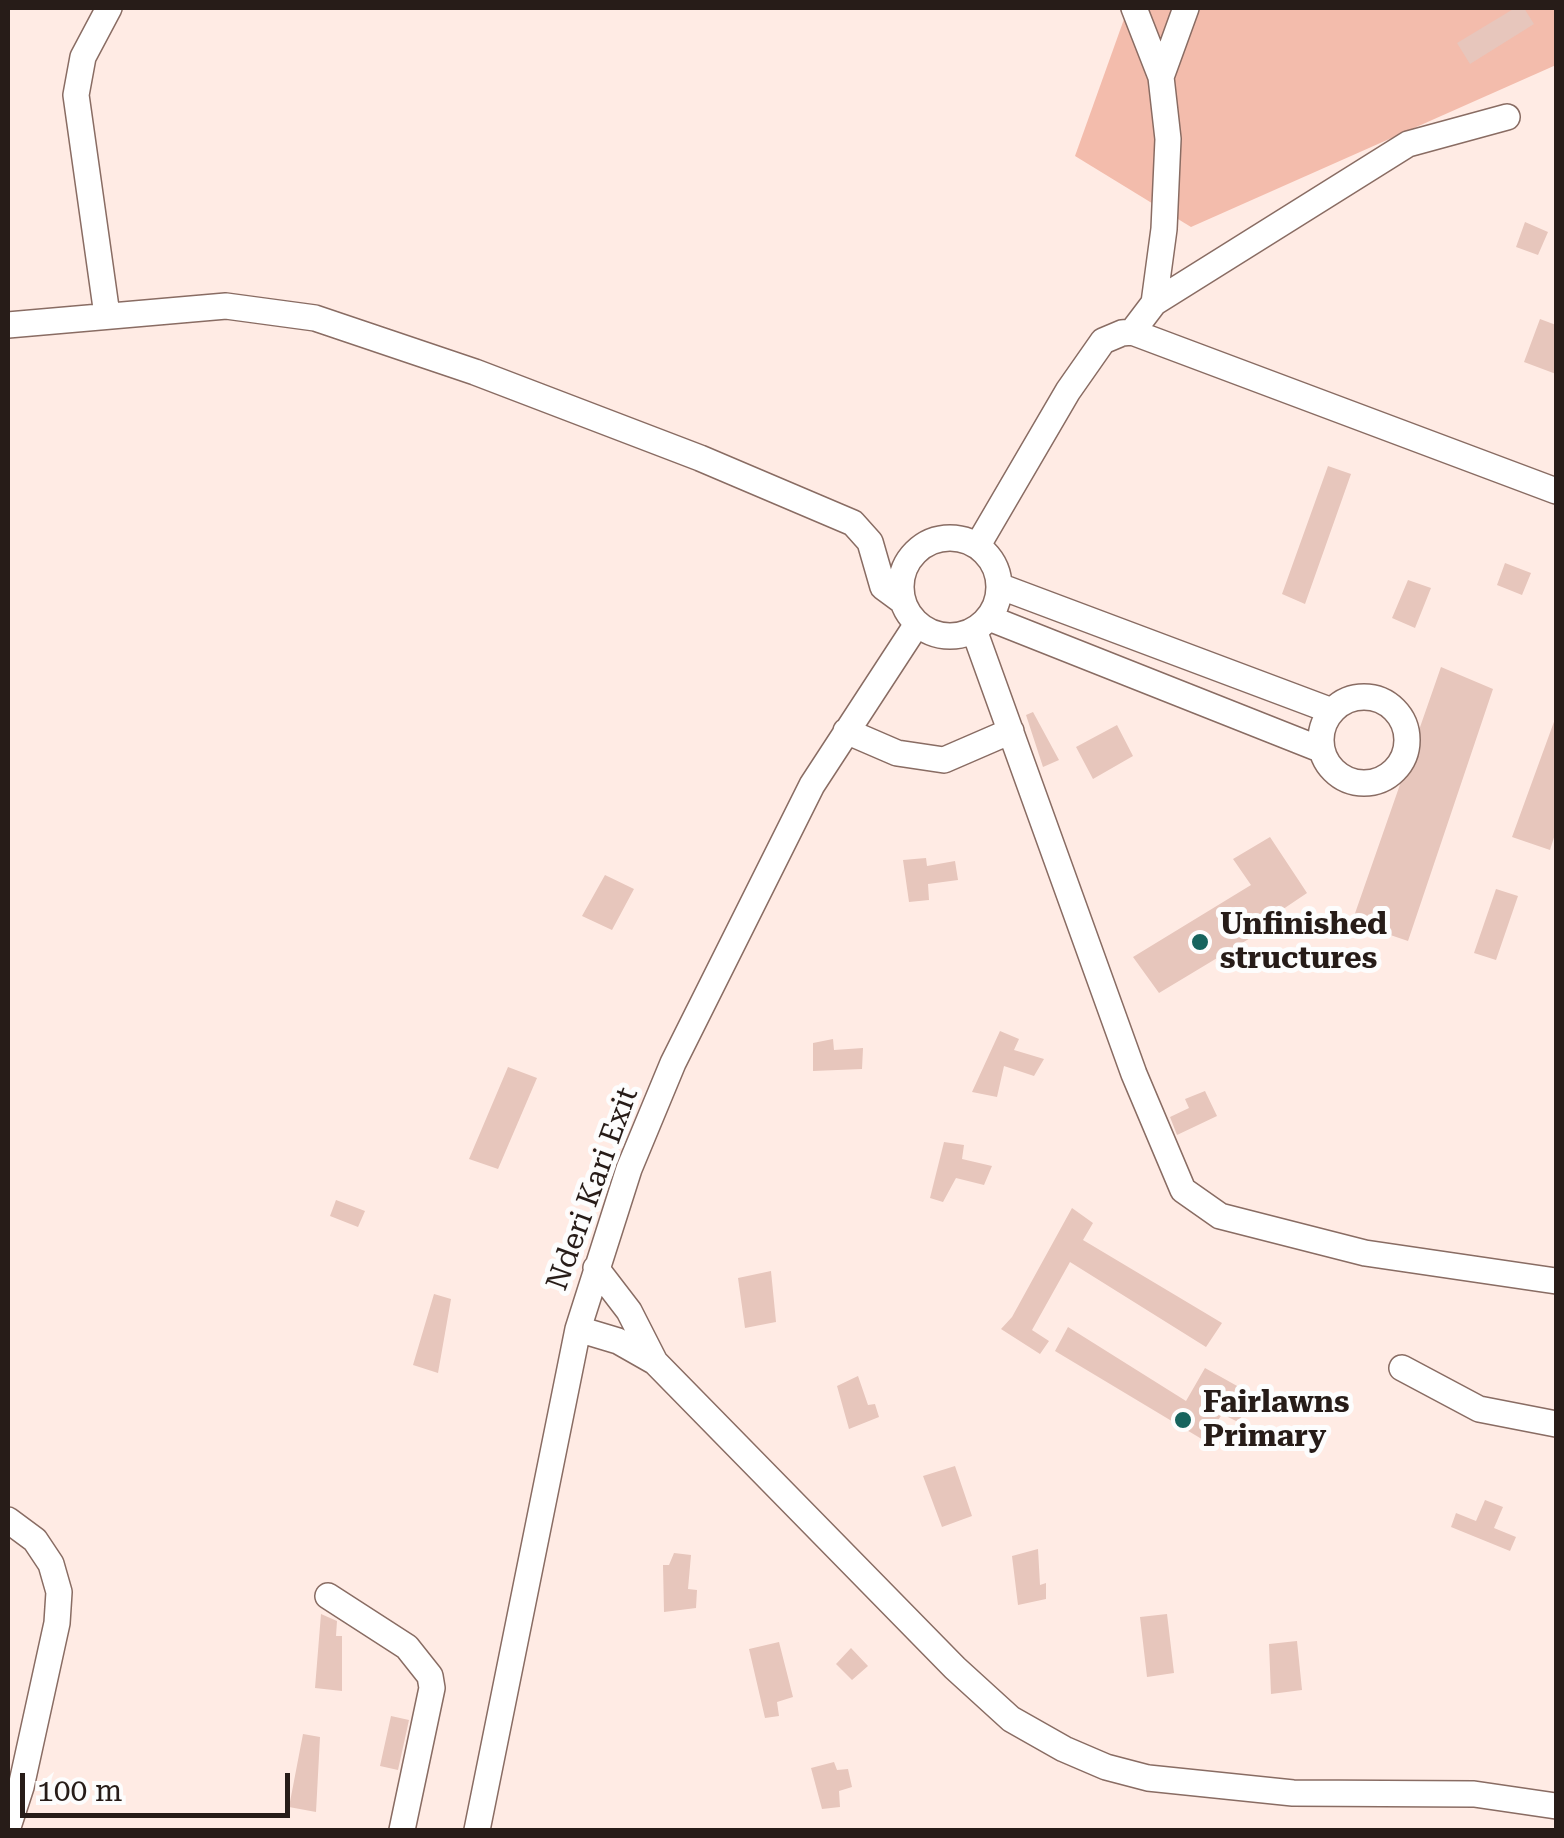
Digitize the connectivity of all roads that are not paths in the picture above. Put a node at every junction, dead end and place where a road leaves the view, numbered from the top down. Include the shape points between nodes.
1 (110, 8) edge
2 (1134, 8) edge
3 (1186, 8) edge
4 (1161, 78) junction
5 (1508, 117) dead end
6 (1154, 303) junction
7 (107, 315) junction
8 (8, 325) edge
9 (1132, 332) junction
10 (1556, 491) edge
11 (978, 545) junction
12 (999, 586) junction
13 (902, 602) junction
14 (917, 624) junction
15 (981, 624) junction
16 (1332, 711) junction
17 (846, 731) junction
18 (1011, 731) junction
19 (1322, 750) junction
20 (596, 1268) junction
21 (1556, 1281) edge
22 (578, 1329) junction
23 (655, 1362) junction
24 (1402, 1368) dead end
25 (1556, 1424) edge
26 (8, 1520) edge
27 (328, 1596) dead end
28 (1556, 1806) edge
29 (8, 1827) edge
30 (402, 1830) edge
31 (477, 1830) edge

1 - 7 street via 83,57 76,96
2 - 4 street
3 - 4 street
4 - 6 street via 1167,186
5 - 6 street via 1408,144
6 - 9 street
7 - 8 street
7 - 13 street via 260,308 315,318 475,372 853,523 870,542 883,587
9 - 10 street
9 - 11 street via 1104,341
11 - 12 street via 996,568
11 - 13 street via 952,538 920,548 902,578
12 - 15 street
12 - 16 street
13 - 14 street
14 - 15 street via 944,636
14 - 17 street, Nderi Kari Exit
15 - 18 street
15 - 19 street
16 - 19 street
16 - 19 street via 1356,697 1384,701 1404,722 1406,750 1391,774 1364,784 1337,774
17 - 18 street via 897,754 944,760
17 - 20 street, Nderi Kari Exit via 812,785 673,1063
18 - 21 street via 1134,1074 1183,1190 1220,1216 1365,1254
20 - 22 street, Nderi Kari Exit
20 - 23 street via 630,1311
22 - 23 street
22 - 31 street, Nderi Kari Exit
23 - 28 street via 955,1668 1011,1719 1064,1749 1148,1778 1294,1793 1474,1794
24 - 25 street via 1479,1410
26 - 29 street via 35,1540 59,1592
27 - 30 street via 407,1647 430,1676

